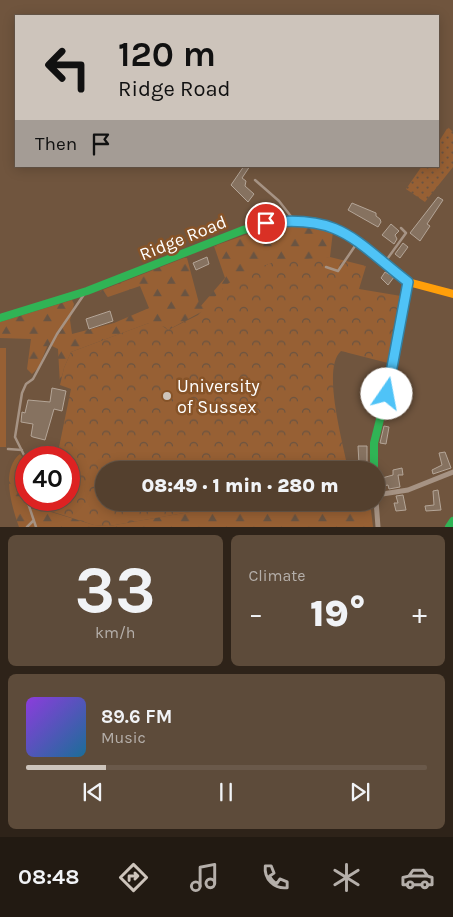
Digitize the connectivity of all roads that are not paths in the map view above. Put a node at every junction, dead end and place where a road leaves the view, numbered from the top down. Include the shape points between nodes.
1 (255, 180) dead end
2 (294, 220) junction
3 (401, 228) dead end
4 (358, 242) junction
5 (384, 263) junction
6 (326, 267) dead end
7 (408, 282) junction
8 (86, 291) junction
9 (453, 294) edge
10 (0, 318) edge
11 (21, 446) edge
12 (8, 449) dead end
13 (15, 449) edge
14 (374, 461) edge
15 (453, 472) edge
16 (385, 494) edge
17 (30, 511) edge
18 (377, 511) edge
19 (33, 521) junction
20 (453, 521) edge
21 (27, 527) edge
22 (36, 527) edge
23 (378, 527) edge
24 (449, 527) edge

1 - 2 lane via 279,201
2 - 4 main road, Ridge Road via 335,227
2 - 8 main road, Ridge Road via 243,230
3 - 5 lane via 406,234
4 - 5 main road, Ridge Road
4 - 6 lane via 338,271
5 - 7 main road, Ridge Road
7 - 9 main road, Ridge Road
7 - 14 main road via 393,368 375,438
8 - 10 main road, Ridge Road
8 - 11 lane via 22,392 15,437
12 - 13 lane
15 - 16 street via 408,490
17 - 19 lane
18 - 23 street
19 - 21 lane
19 - 22 lane
20 - 24 main road

